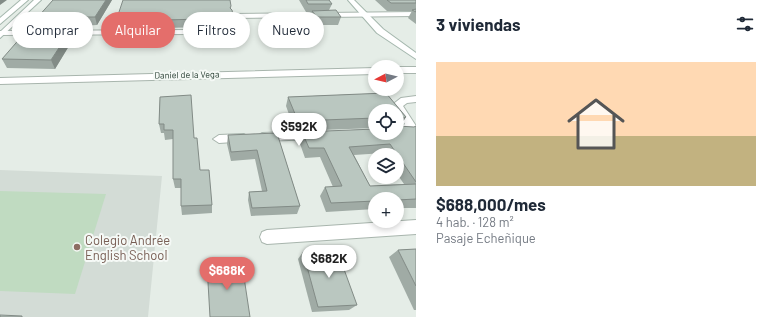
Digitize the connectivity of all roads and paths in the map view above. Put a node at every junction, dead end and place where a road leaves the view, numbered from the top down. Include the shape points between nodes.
1 (25, 0) edge
2 (38, 0) edge
3 (351, 0) edge
4 (416, 14) edge
5 (364, 15) junction
6 (250, 16) edge
7 (0, 22) edge
8 (183, 32) edge
9 (1, 34) edge
10 (416, 57) edge
11 (404, 70) edge
12 (416, 70) edge
13 (368, 71) edge
14 (0, 82) edge
15 (416, 99) edge
16 (398, 104) edge
17 (404, 115) edge
18 (404, 131) edge
19 (330, 135) edge
20 (219, 139) dead end
21 (416, 227) edge
22 (267, 237) dead end

1 - 7 street
2 - 9 street
3 - 5 street
4 - 5 street
5 - 6 street
5 - 10 street via 385,35
8 - 9 street
11 - 12 street
13 - 14 street, Daniel de la Vega
15 - 16 street via 404,100
17 - 18 street via 411,125
19 - 20 street
21 - 22 street

